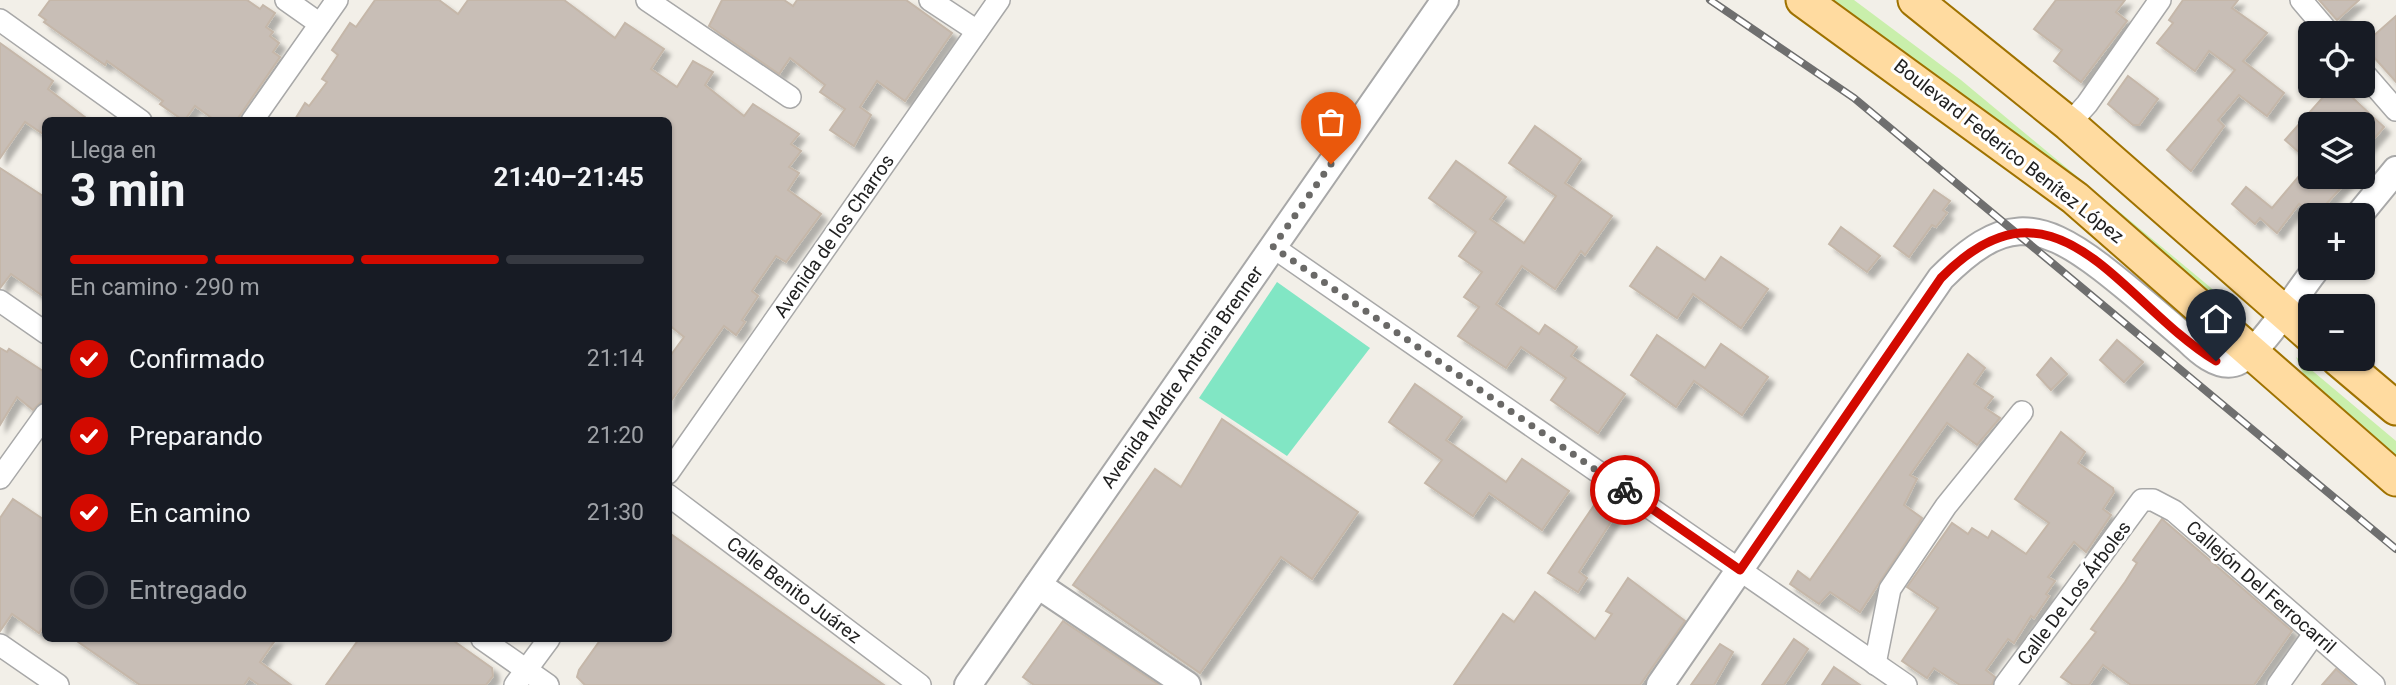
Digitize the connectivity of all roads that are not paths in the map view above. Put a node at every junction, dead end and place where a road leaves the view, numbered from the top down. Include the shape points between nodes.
1 (286, 0) edge
2 (337, 0) edge
3 (647, 0) edge
4 (930, 0) edge
5 (999, 0) edge
6 (1445, 0) edge
7 (1803, 0) edge
8 (2160, 0) edge
9 (2301, 0) edge
10 (1926, 3) edge
11 (0, 20) edge
12 (2319, 21) edge
13 (320, 24) junction
14 (977, 31) junction
15 (2375, 86) edge
16 (790, 97) dead end
17 (2396, 110) edge
18 (135, 117) edge
19 (255, 117) edge
20 (2069, 124) junction
21 (2396, 170) edge
22 (2369, 203) edge
23 (1273, 247) junction
24 (2308, 280) edge
25 (0, 301) edge
26 (2283, 313) junction
27 (2298, 325) edge
28 (42, 330) edge
29 (2253, 351) junction
30 (2352, 371) edge
31 (2396, 408) edge
32 (2022, 412) dead end
33 (42, 420) edge
34 (672, 467) edge
35 (0, 478) edge
36 (2396, 479) edge
37 (672, 498) edge
38 (2143, 500) joint
39 (1740, 570) junction
40 (1038, 585) junction
41 (2314, 634) junction
42 (485, 642) edge
43 (546, 642) edge
44 (0, 645) edge
45 (1875, 663) junction
46 (521, 677) edge
47 (58, 685) edge
48 (548, 685) edge
49 (920, 685) edge
50 (968, 685) edge
51 (1187, 685) edge
52 (1660, 685) edge
53 (1906, 685) edge
54 (2005, 685) edge
55 (2278, 685) edge
56 (2374, 685) edge

1 - 13 street
2 - 13 street
3 - 16 street
4 - 14 street
5 - 14 street, Avenida de los Charros
6 - 23 street, Avenida Madre Antonia Brenner
7 - 29 main road, Boulevard Federico Benítez López via 2076,198
8 - 20 street
9 - 12 street
10 - 20 main road
11 - 18 street
13 - 19 street
14 - 34 street, Avenida de los Charros
15 - 17 street
20 - 26 main road
21 - 22 street
23 - 39 street
23 - 40 street, Avenida Madre Antonia Brenner
24 - 26 street
25 - 28 street
26 - 27 main road
26 - 29 street
29 - 36 main road, Boulevard Federico Benítez López
29 - 39 street via 2232,364 2216,361 2064,240 2027,231 1994,237 1965,255 1941,278
30 - 31 main road
32 - 45 street via 1946,506 1890,589
33 - 35 street
37 - 49 street, Calle Benito Juárez
38 - 41 street, Callejón Del Ferrocarril via 2174,511
38 - 54 street, Calle De Los Árboles
39 - 45 street
39 - 52 street
40 - 50 street, Avenida Madre Antonia Brenner
40 - 51 street
41 - 55 street
41 - 56 street, Callejón Del Ferrocarril
42 - 46 street
43 - 46 street
44 - 47 street
45 - 53 street
46 - 48 street

